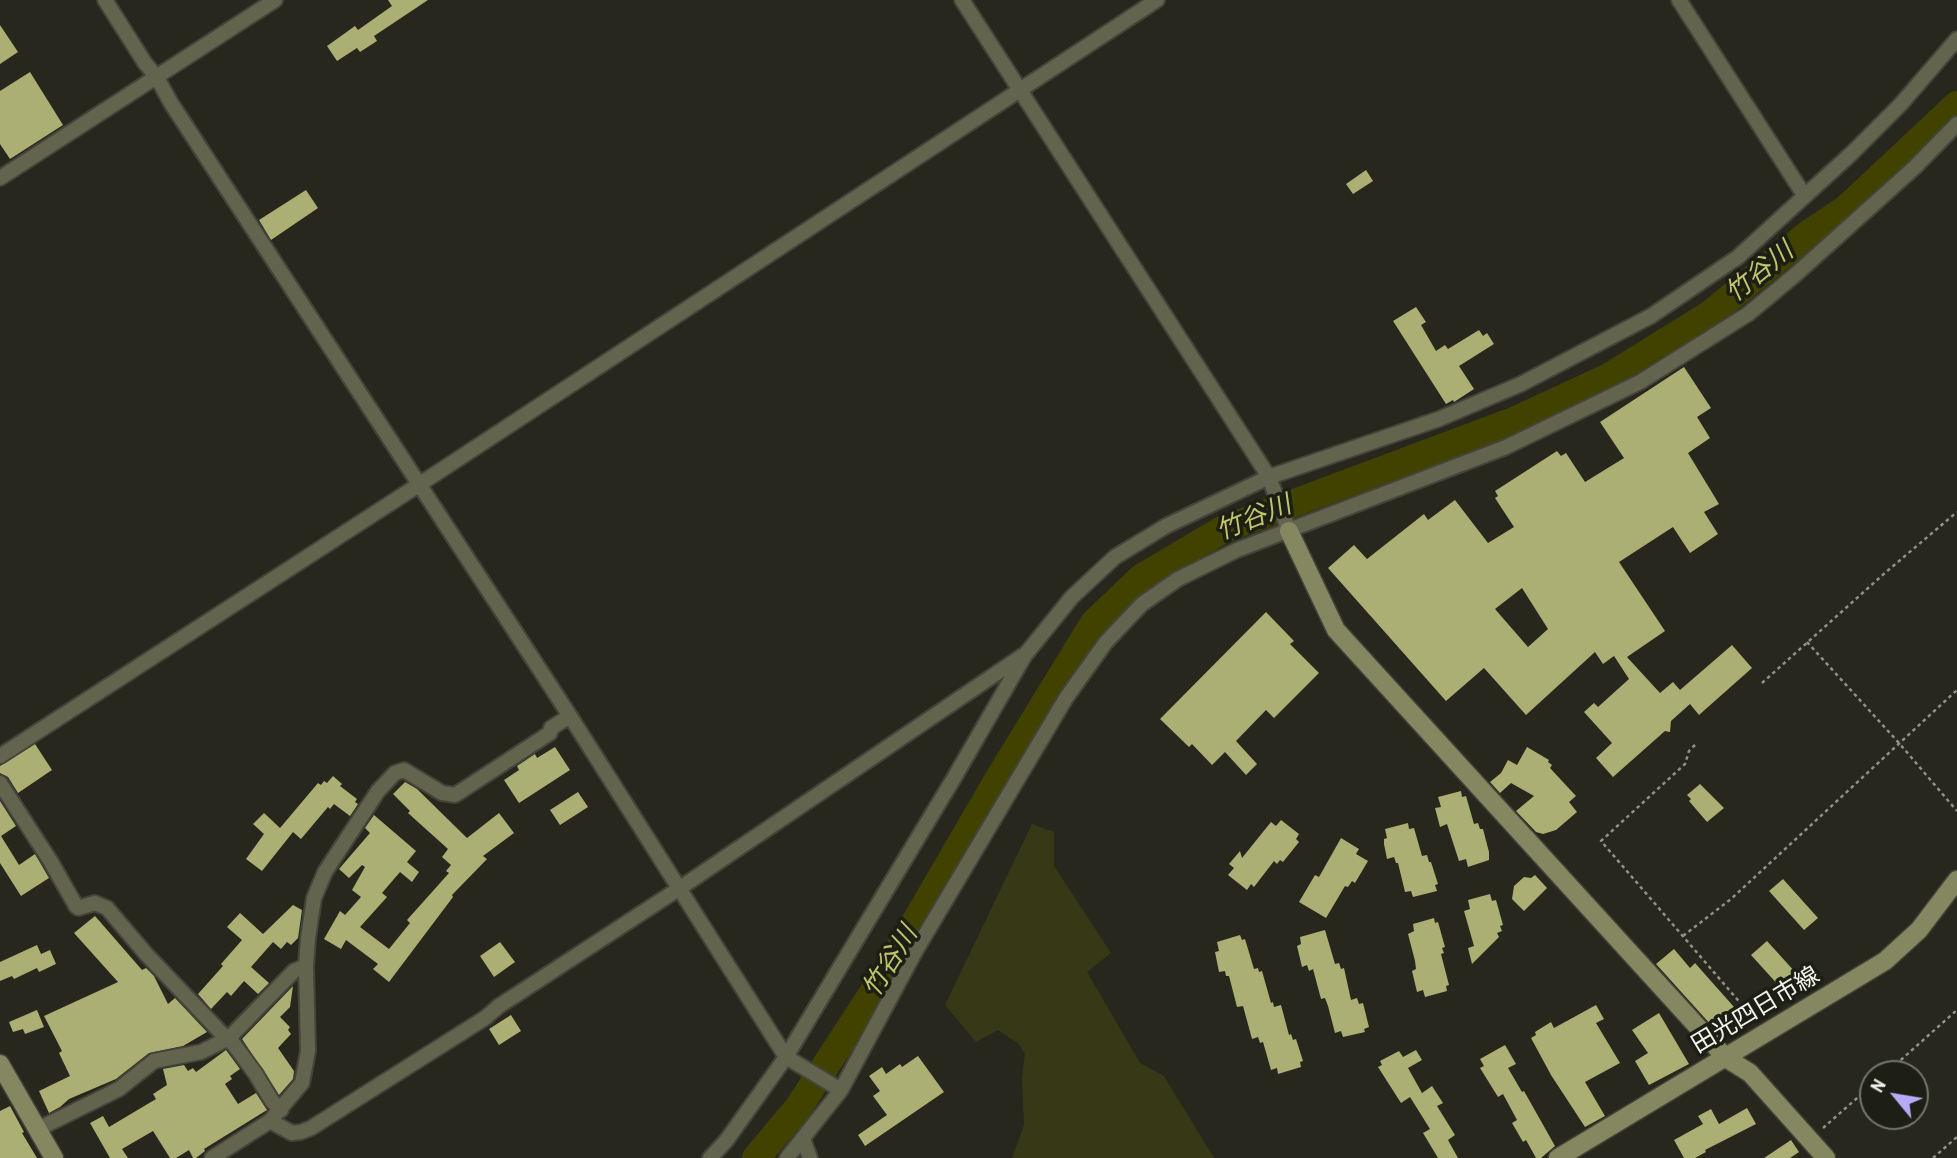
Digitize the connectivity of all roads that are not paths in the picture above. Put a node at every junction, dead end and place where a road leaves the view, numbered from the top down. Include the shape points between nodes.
1 (104, 0) edge
2 (275, 0) edge
3 (962, 0) edge
4 (1157, 0) edge
5 (1679, 0) edge
6 (1957, 39) edge
7 (156, 76) junction
8 (1020, 89) junction
9 (1957, 124) edge
10 (0, 178) edge
11 (1804, 195) junction
12 (1272, 482) junction
13 (420, 484) junction
14 (1288, 527) junction
15 (1025, 655) junction
16 (570, 716) junction
17 (0, 757) edge
18 (0, 783) edge
19 (1957, 880) edge
20 (680, 888) junction
21 (306, 966) junction
22 (228, 1039) junction
23 (786, 1057) junction
24 (1726, 1058) junction
25 (0, 1064) edge
26 (837, 1088) junction
27 (281, 1110) junction
28 (270, 1121) junction
29 (38, 1129) junction
30 (803, 1139) junction
31 (54, 1158) edge
32 (212, 1158) edge
33 (710, 1158) edge
34 (787, 1158) edge
35 (810, 1158) edge
36 (1558, 1158) edge
37 (1826, 1158) edge

1 - 7 street
2 - 7 street
3 - 8 street
4 - 8 street
5 - 11 street
6 - 11 street via 1901,104
7 - 10 street
7 - 13 street
8 - 12 street
8 - 13 street
9 - 14 street via 1915,167 1748,314 1640,382 1506,447
11 - 12 street via 1727,265 1651,316 1521,384
12 - 14 street
12 - 15 street via 1167,526 1115,557 1072,597
13 - 16 street
13 - 17 street
14 - 24 street via 1336,630
14 - 26 street via 1178,579 1142,604 1106,642 1066,698
15 - 20 street
15 - 23 street
16 - 20 street
16 - 21 street via 455,795 442,793 404,770 395,773 377,791 319,883
18 - 22 street via 76,906 94,903 107,908
19 - 24 street, 田光四日市線 via 1919,930 1885,961
20 - 23 street
20 - 28 street via 311,1128 292,1133
21 - 22 street via 294,971
21 - 27 street via 307,1067 298,1090
22 - 27 street
22 - 29 street via 201,1052 154,1061 119,1089
23 - 26 street
23 - 33 street
24 - 36 street, 田光四日市線
24 - 37 street via 1751,1073
25 - 29 street
26 - 30 street
27 - 28 street
28 - 32 street
29 - 31 street
30 - 34 street
30 - 35 street

